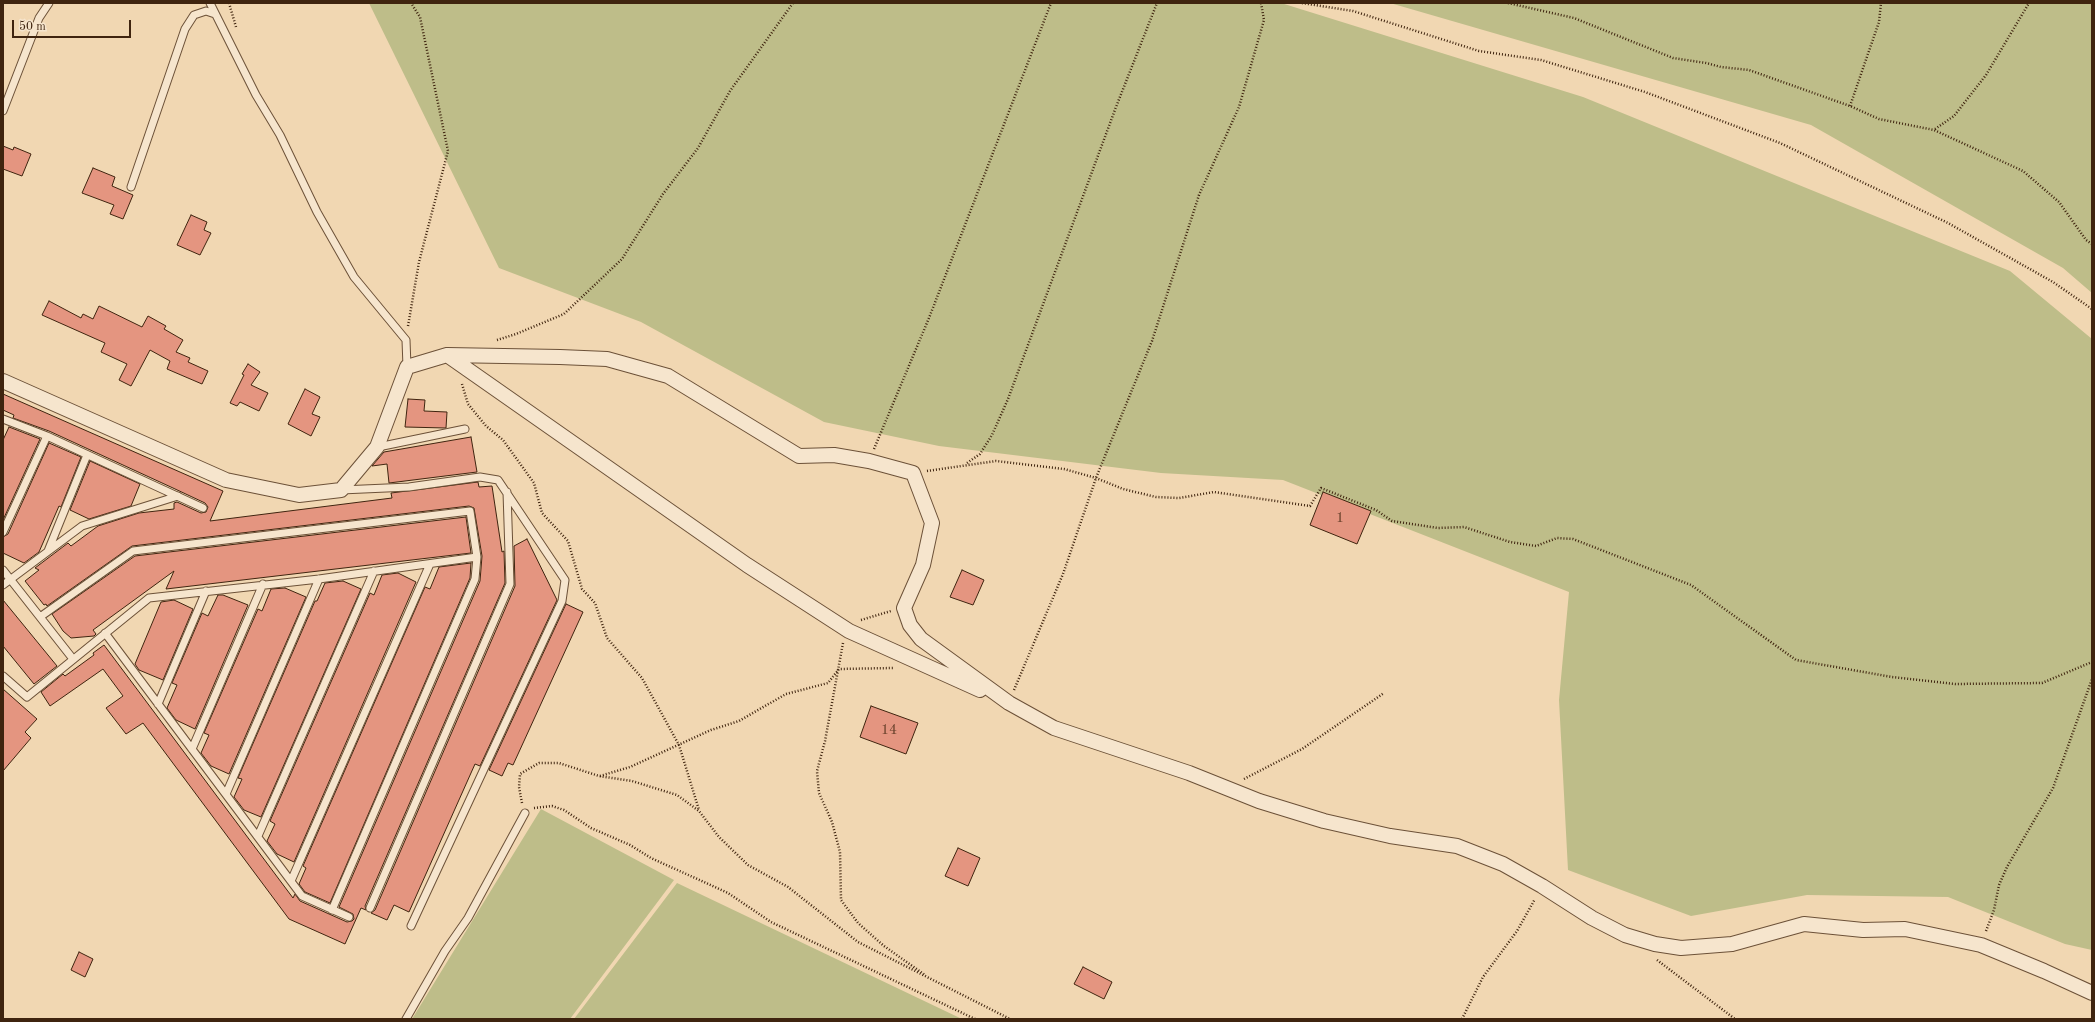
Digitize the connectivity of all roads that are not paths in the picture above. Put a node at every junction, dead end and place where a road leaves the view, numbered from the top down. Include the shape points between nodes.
1 (49, 3) edge
2 (210, 3) edge
3 (215, 14) junction
4 (3, 111) edge
5 (131, 187) dead end
6 (447, 355) junction
7 (407, 367) junction
8 (3, 381) edge
9 (3, 419) edge
10 (465, 429) dead end
11 (47, 436) junction
12 (377, 447) junction
13 (87, 455) junction
14 (342, 490) junction
15 (507, 492) junction
16 (178, 496) junction
17 (203, 508) dead end
18 (3, 532) edge
19 (48, 551) junction
20 (477, 557) junction
21 (430, 564) junction
22 (3, 570) edge
23 (374, 571) junction
24 (10, 579) junction
25 (319, 579) junction
26 (263, 584) junction
27 (3, 585) edge
28 (206, 591) junction
29 (40, 617) junction
30 (105, 633) junction
31 (73, 659) junction
32 (3, 676) edge
33 (1009, 703) junction
34 (158, 704) junction
35 (192, 749) junction
36 (226, 794) junction
37 (525, 813) road end
38 (258, 836) junction
39 (291, 881) junction
40 (370, 908) dead end
41 (332, 910) junction
42 (349, 917) dead end
43 (411, 926) dead end
44 (2092, 993) edge
45 (406, 1019) edge

1 - 4 lane via 39,18
2 - 3 lane
3 - 5 lane via 206,11 194,16 185,29
3 - 7 lane via 256,95 280,135 317,212 354,277 406,340
6 - 7 street
6 - 33 street via 747,565 848,631
6 - 33 street via 607,359 668,376 799,456 834,455 869,461 912,473 932,523 923,565 904,608 910,625 921,639
7 - 12 street
8 - 14 street via 226,480 299,495
9 - 11 lane
10 - 12 lane
11 - 13 lane
11 - 18 lane
12 - 14 street
13 - 16 lane
13 - 19 lane
14 - 15 lane via 409,486 480,477 498,480
15 - 40 lane via 510,584
15 - 43 lane via 565,580 562,601
16 - 17 lane
16 - 19 lane via 82,526
19 - 24 lane
20 - 21 lane
20 - 29 lane via 470,511 133,551
20 - 41 lane via 475,579
21 - 23 lane
21 - 39 lane
22 - 24 lane
23 - 25 lane
23 - 38 lane
24 - 27 lane
24 - 29 lane
25 - 26 lane
25 - 36 lane
26 - 28 lane
26 - 35 lane
28 - 30 lane via 149,598
28 - 34 lane
29 - 31 lane
30 - 31 lane
30 - 34 lane
31 - 32 lane via 27,697
33 - 44 street via 1054,728 1189,773 1259,801 1324,821 1390,836 1457,846 1503,864 1625,935 1681,948 1732,944 1804,924 1863,930 1905,929 1980,945
34 - 35 lane
35 - 36 lane
36 - 38 lane
37 - 45 lane via 468,918 445,951
38 - 39 lane
39 - 41 lane via 302,896
41 - 42 lane

